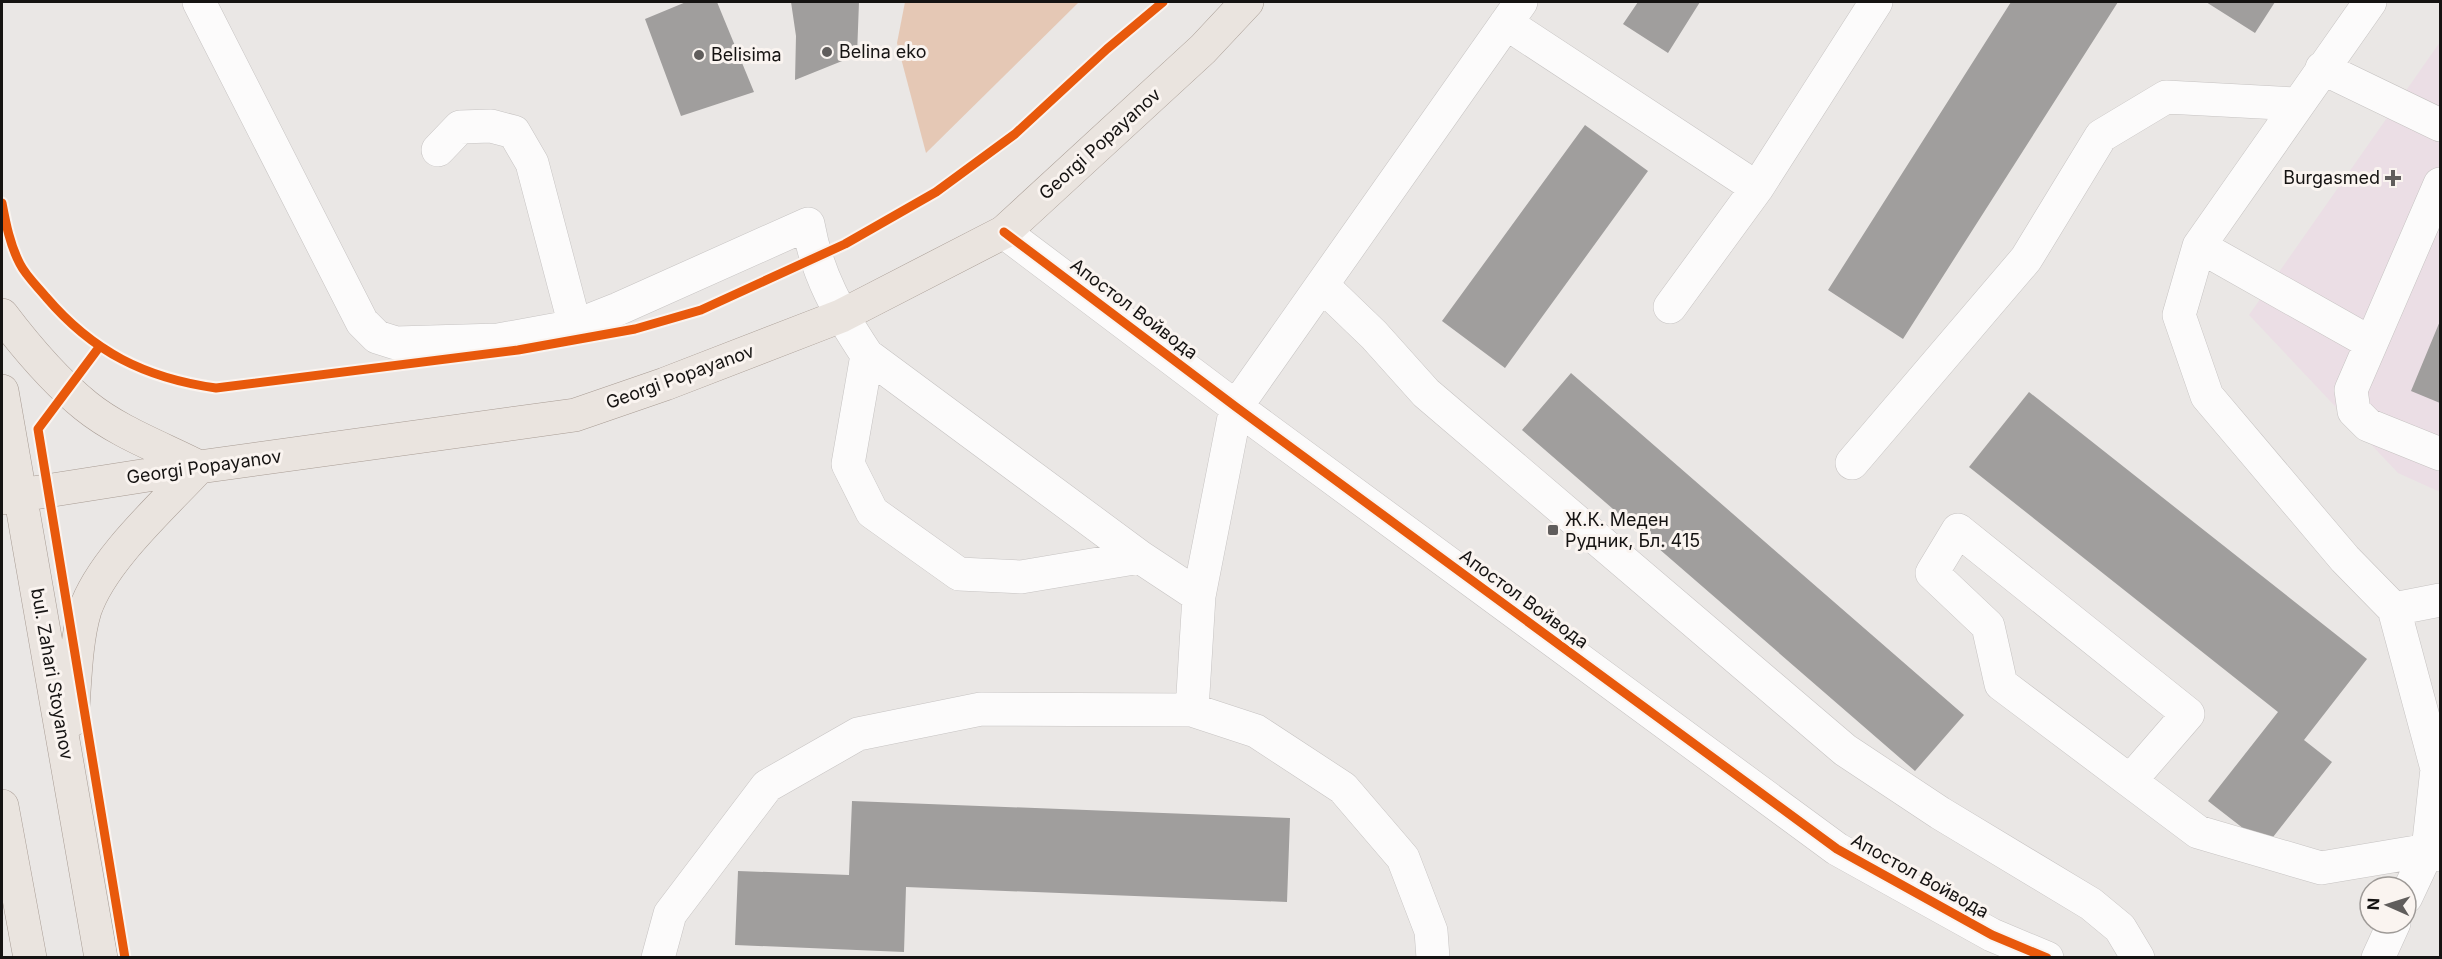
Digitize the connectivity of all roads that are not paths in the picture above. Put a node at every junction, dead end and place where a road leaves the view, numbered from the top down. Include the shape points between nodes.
1 (199, 2) edge
2 (1247, 2) edge
3 (1876, 2) edge
4 (2370, 2) edge
5 (1513, 12) edge
6 (2322, 68) junction
7 (2297, 104) junction
8 (2440, 125) edge
9 (438, 150) dead end
10 (2440, 184) edge
11 (1757, 188) junction
12 (1004, 232) junction
13 (2199, 246) junction
14 (1322, 285) junction
15 (1670, 307) dead end
16 (2, 315) edge
17 (841, 316) junction
18 (575, 326) junction
19 (2371, 343) junction
20 (867, 355) junction
21 (2, 391) edge
22 (1236, 407) junction
23 (2440, 454) edge
24 (1852, 463) dead end
25 (199, 467) junction
26 (11, 497) edge
27 (1140, 557) junction
28 (1199, 596) junction
29 (2440, 600) edge
30 (2394, 609) junction
31 (1192, 710) junction
32 (68, 766) junction
33 (2130, 781) junction
34 (2, 806) edge
35 (2434, 852) edge
36 (2418, 878) edge
37 (2388, 935) edge
38 (30, 957) edge
39 (101, 957) edge
40 (658, 957) edge
41 (1434, 957) edge
42 (2047, 957) edge
43 (2138, 957) edge
44 (2378, 957) edge

1 - 18 street via 362,322 377,336 396,344 498,340
2 - 12 main road, Georgi Popayanov via 1203,49
3 - 11 street
4 - 6 street
5 - 11 street
5 - 14 street
6 - 7 street
6 - 8 street
7 - 13 street
7 - 24 street via 2166,97 2101,136 2026,259
9 - 18 street via 460,127 491,126 514,132 532,163
10 - 19 street
11 - 15 street
12 - 17 main road, Georgi Popayanov
12 - 22 street, Апостол Войвода
13 - 19 street
13 - 30 street via 2180,315 2207,396 2345,560
14 - 22 street
14 - 43 street via 1426,393 1845,750 2091,904 2120,928
16 - 25 main road via 31,354 87,407
17 - 18 street via 814,258 808,224
17 - 20 street
17 - 25 main road, Georgi Popayanov via 575,416
19 - 23 street via 2351,390 2354,411 2368,425
20 - 27 street
20 - 27 street via 848,464 872,512 958,574 1021,577
21 - 26 main road, bul. Zahari Stoyanov
22 - 28 street
22 - 42 street, Апостол Войвода via 1837,849 1992,935
25 - 26 main road, Georgi Popayanov
25 - 32 main road via 114,560 85,610
26 - 32 main road, bul. Zahari Stoyanov
27 - 28 street
28 - 31 street
29 - 30 street
30 - 35 street via 2437,769
31 - 40 street via 981,709 858,734 767,786 670,914
31 - 41 street via 1256,731 1343,788 1402,858 1431,931
32 - 39 main road, bul. Zahari Stoyanov
33 - 33 street via 2001,684 1988,626 1932,573 1958,530 2188,714
33 - 35 street via 2198,832 2321,868
34 - 38 main road
35 - 36 street
37 - 44 street

